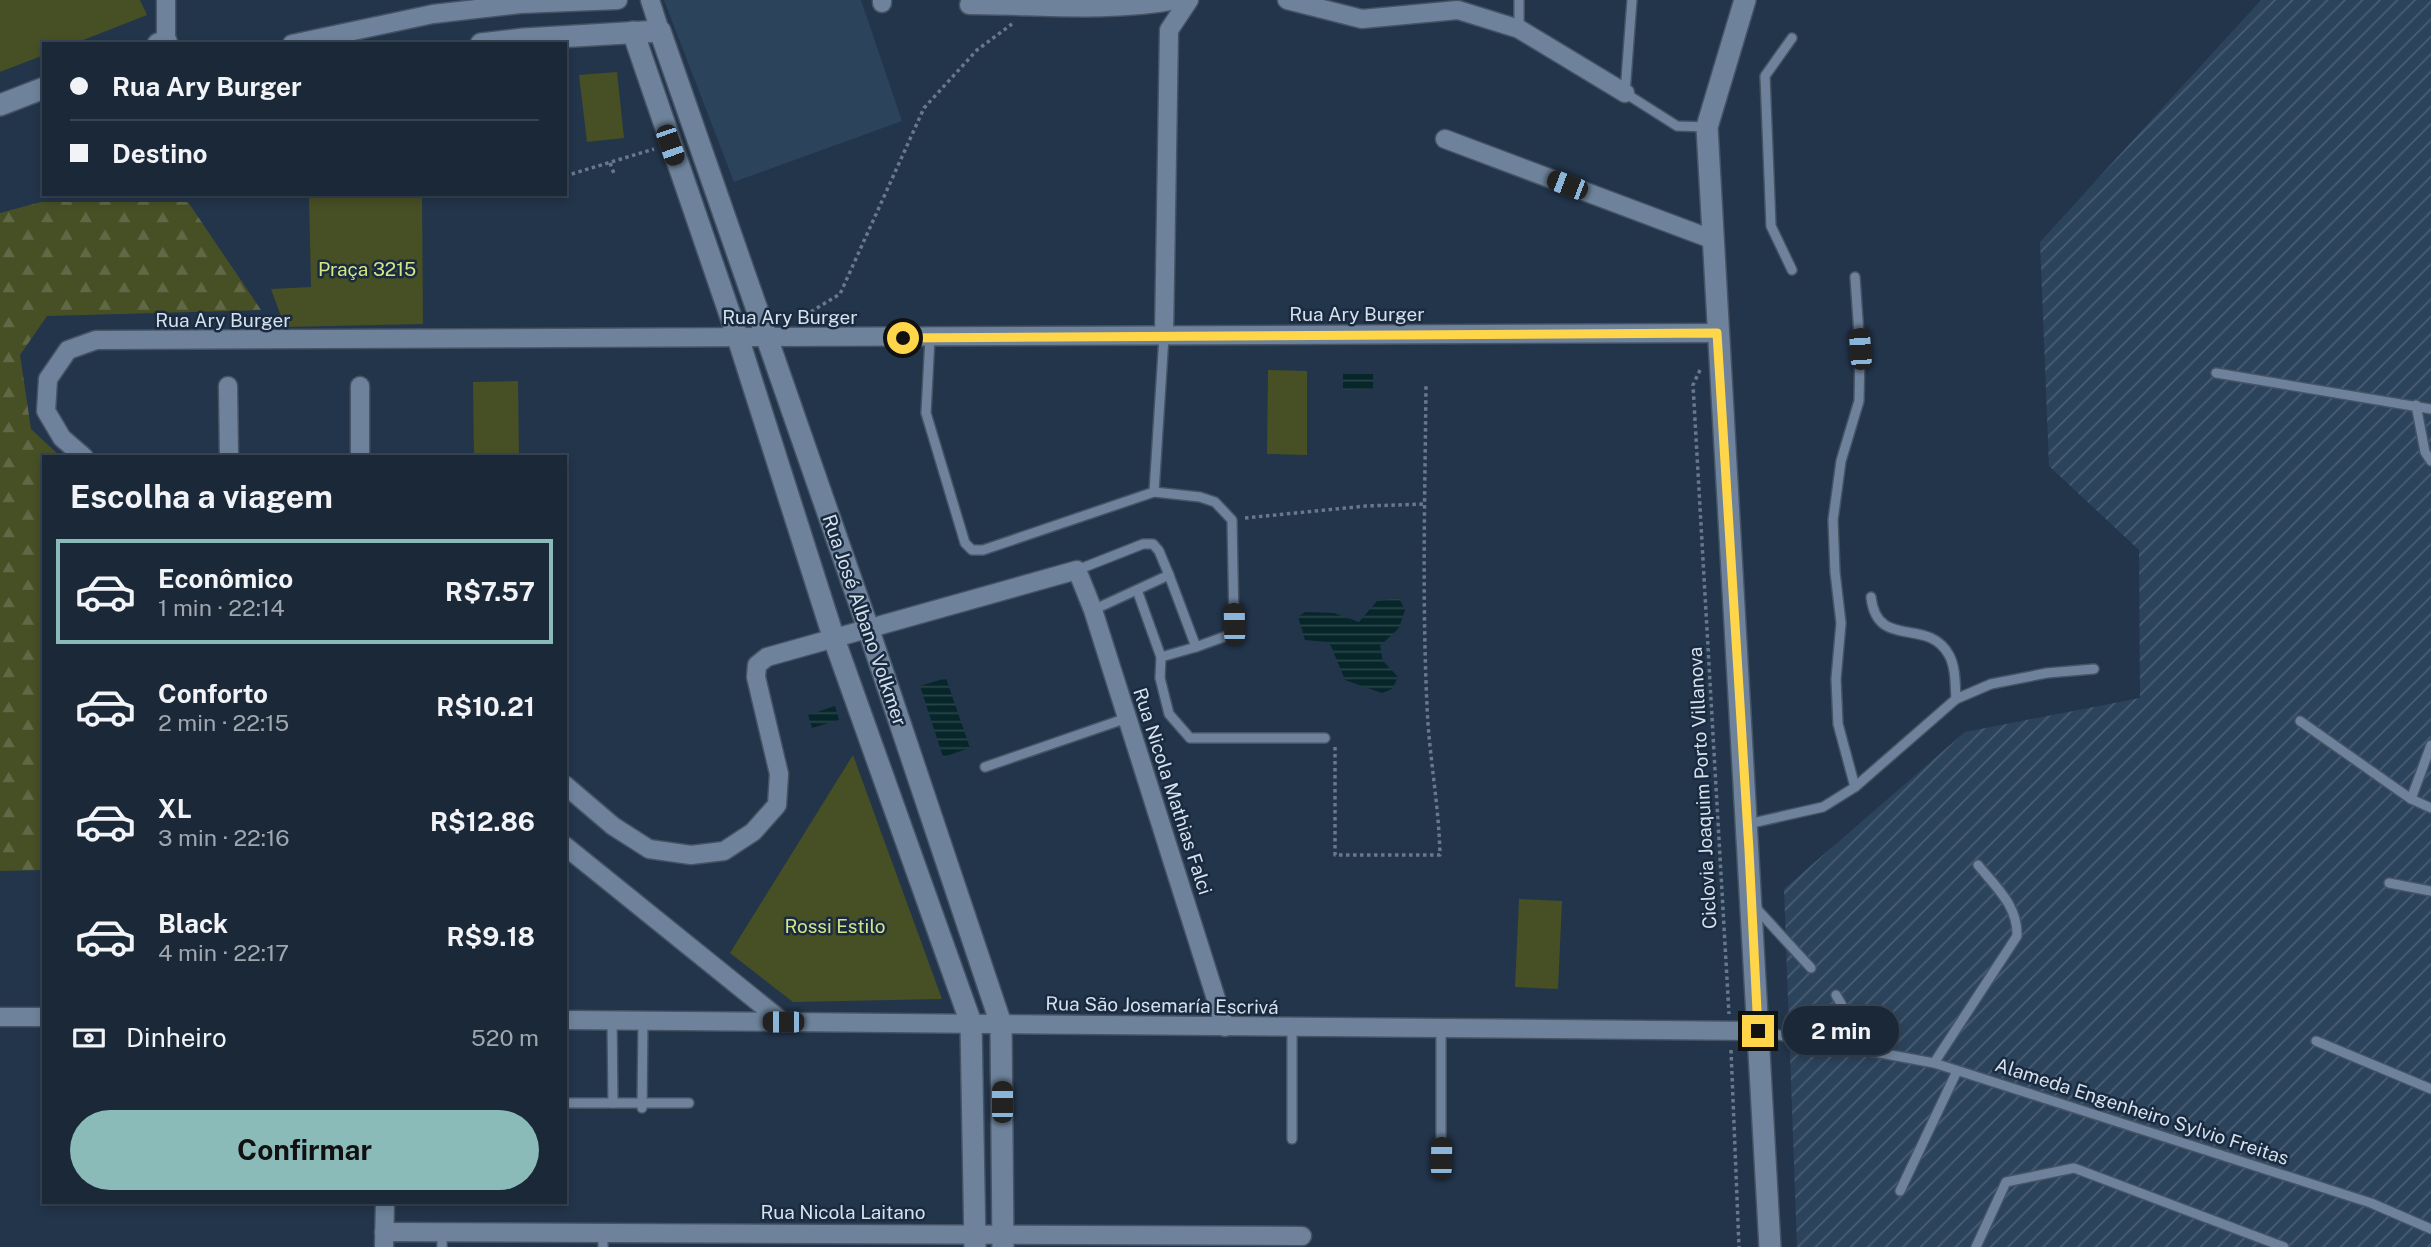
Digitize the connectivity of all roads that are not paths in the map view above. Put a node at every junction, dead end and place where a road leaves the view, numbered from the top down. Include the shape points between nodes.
1 (166, 0) edge
2 (618, 0) edge
3 (650, 0) edge
4 (1178, 0) edge
5 (1189, 0) edge
6 (1287, 0) edge
7 (1519, 0) edge
8 (1632, 0) edge
9 (1745, 0) edge
10 (520, 2) edge
11 (969, 5) dead end
12 (433, 7) edge
13 (1518, 29) junction
14 (660, 31) junction
15 (633, 32) junction
16 (1792, 38) dead end
17 (164, 42) edge
18 (300, 42) edge
19 (506, 42) edge
20 (42, 89) edge
21 (1625, 93) junction
22 (0, 105) edge
23 (1707, 127) junction
24 (1445, 139) dead end
25 (1714, 240) junction
26 (1792, 270) dead end
27 (1855, 278) dead end
28 (1717, 333) junction
29 (1164, 336) junction
30 (930, 337) junction
31 (738, 338) junction
32 (767, 338) junction
33 (2216, 373) dead end
34 (228, 386) dead end
35 (360, 386) dead end
36 (2416, 405) junction
37 (2431, 408) edge
38 (81, 455) edge
39 (229, 455) edge
40 (360, 455) edge
41 (2431, 461) edge
42 (1154, 492) junction
43 (1077, 570) junction
44 (1169, 575) junction
45 (1137, 590) junction
46 (1871, 597) dead end
47 (1093, 610) junction
48 (868, 628) junction
49 (834, 639) junction
50 (1196, 647) junction
51 (1161, 657) junction
52 (2094, 669) dead end
53 (1956, 699) junction
54 (1128, 719) junction
55 (2300, 721) dead end
56 (1325, 738) dead end
57 (2431, 745) edge
58 (985, 767) dead end
59 (567, 787) edge
60 (1855, 787) junction
61 (922, 788) junction
62 (2411, 799) junction
63 (892, 800) junction
64 (2431, 808) edge
65 (1748, 824) junction
66 (567, 848) edge
67 (1979, 866) dead end
68 (2389, 883) dead end
69 (2431, 891) edge
70 (1752, 904) junction
71 (1811, 968) dead end
72 (1836, 995) dead end
73 (0, 1017) edge
74 (42, 1017) edge
75 (567, 1020) edge
76 (612, 1021) junction
77 (643, 1021) junction
78 (783, 1022) junction
79 (971, 1023) junction
80 (1001, 1024) junction
81 (1225, 1027) junction
82 (1292, 1027) junction
83 (1441, 1028) junction
84 (1758, 1031) junction
85 (2316, 1041) dead end
86 (1819, 1043) dead end
87 (1837, 1045) dead end
88 (1867, 1049) junction
89 (1934, 1063) junction
90 (1957, 1071) junction
91 (2431, 1089) edge
92 (567, 1103) edge
93 (612, 1103) junction
94 (689, 1103) dead end
95 (642, 1105) junction
96 (1292, 1139) dead end
97 (1441, 1158) dead end
98 (1900, 1191) dead end
99 (385, 1204) edge
100 (2431, 1229) edge
101 (1302, 1236) dead end
102 (384, 1239) edge
103 (442, 1239) edge
104 (603, 1240) edge
105 (975, 1240) edge
106 (1003, 1240) edge
107 (1770, 1247) edge
108 (1976, 1247) edge
109 (2284, 1247) edge

1 - 17 street
2 - 10 street
3 - 14 street
4 - 11 street via 1114,7
5 - 29 street via 1169,30
6 - 13 street via 1362,19 1458,10
7 - 13 lane
8 - 21 lane
9 - 23 street
10 - 12 street
12 - 18 street
13 - 21 street
14 - 15 street
14 - 32 street, Rua José Albano Volkmer
15 - 19 street
15 - 31 street, Rua José Albano Volkmer
16 - 26 lane via 1765,76 1771,226
20 - 22 street
21 - 23 lane via 1677,126
23 - 25 street
24 - 25 street
25 - 28 street
27 - 60 lane via 1859,401 1841,461 1833,520 1841,623 1838,724
28 - 29 street, Rua Ary Burger
28 - 65 street
29 - 30 street, Rua Ary Burger
29 - 42 lane
30 - 32 street, Rua Ary Burger
30 - 42 lane via 926,413 965,543 972,550
31 - 32 street, Rua Ary Burger
31 - 38 street, Rua Ary Burger via 96,340 68,350 48,379 46,411 62,438
31 - 49 street, Rua José Albano Volkmer
32 - 48 street, Rua José Albano Volkmer
33 - 36 lane
34 - 39 street
35 - 40 street
36 - 37 lane
36 - 41 lane
42 - 50 lane via 1215,502 1232,520 1234,624 1229,635
43 - 44 lane via 1153,544
43 - 47 street, Rua Nicola Mathias Falci
43 - 48 street
44 - 45 lane
44 - 50 lane
45 - 47 lane
45 - 51 lane
46 - 53 lane via 1877,619 1884,625 1925,635 1941,645 1950,656
47 - 54 street, Rua Nicola Mathias Falci
48 - 49 street
48 - 61 street, Rua José Albano Volkmer
49 - 59 street via 767,657 757,665 779,774 777,805 753,832 724,851 691,855 649,849
49 - 63 street, Rua José Albano Volkmer
50 - 51 lane
51 - 56 lane via 1160,678 1169,714 1190,738
52 - 53 lane via 1991,684
53 - 60 lane
54 - 58 lane
54 - 81 street, Rua Nicola Mathias Falci
55 - 62 lane
57 - 62 lane
60 - 65 lane via 1823,807
61 - 63 street
61 - 80 street, Rua José Albano Volkmer
62 - 64 lane
63 - 79 street, Rua José Albano Volkmer
65 - 70 street
66 - 78 street
67 - 89 lane via 2010,905 2018,922 2017,936
68 - 69 lane
70 - 71 lane
70 - 84 street
72 - 88 lane
73 - 74 street
75 - 76 street, Rua São Josemaría Escrivá
76 - 77 street, Rua São Josemaría Escrivá
76 - 93 lane
77 - 78 street, Rua São Josemaría Escrivá
77 - 95 lane
78 - 79 street, Rua São Josemaría Escrivá
79 - 80 street, Rua São Josemaría Escrivá
79 - 105 street, Rua José Albano Volkmer
80 - 81 street, Rua São Josemaría Escrivá
80 - 106 street, Rua José Albano Volkmer
81 - 82 street, Rua São Josemaría Escrivá
82 - 83 street, Rua São Josemaría Escrivá
82 - 96 lane
83 - 84 street, Rua São Josemaría Escrivá
83 - 97 lane
84 - 86 lane
84 - 107 street
85 - 91 lane
87 - 88 lane, Alameda Engenheiro Sylvio Freitas
88 - 89 lane, Alameda Engenheiro Sylvio Freitas
89 - 90 lane, Alameda Engenheiro Sylvio Freitas
90 - 98 lane
90 - 100 lane, Alameda Engenheiro Sylvio Freitas via 2371,1203
92 - 93 lane
93 - 95 lane
94 - 95 lane
99 - 102 street
101 - 106 street, Rua Nicola Laitano
102 - 103 street, Rua Nicola Laitano
103 - 104 street, Rua Nicola Laitano
104 - 105 street, Rua Nicola Laitano
105 - 106 street, Rua Nicola Laitano
108 - 109 lane via 2006,1182 2074,1168

